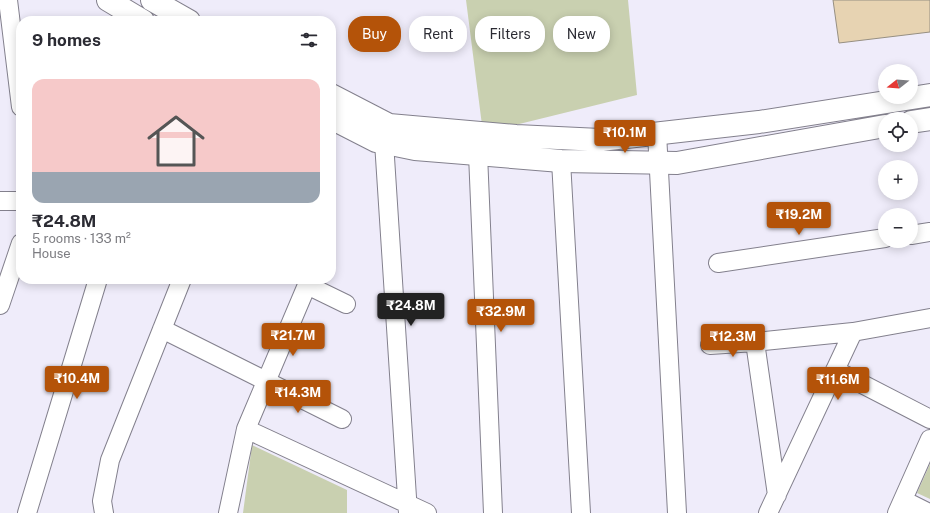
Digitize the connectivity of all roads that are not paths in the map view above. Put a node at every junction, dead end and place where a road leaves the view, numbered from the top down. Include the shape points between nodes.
1 (8, 0) edge
2 (152, 0) edge
3 (113, 9) edge
4 (130, 16) edge
5 (180, 16) edge
6 (16, 66) edge
7 (930, 95) edge
8 (336, 98) edge
9 (930, 119) edge
10 (336, 121) edge
11 (918, 121) edge
12 (878, 127) edge
13 (657, 133) junction
14 (384, 142) junction
15 (478, 154) junction
16 (561, 161) junction
17 (658, 163) junction
18 (0, 201) edge
19 (16, 201) edge
20 (930, 232) edge
21 (918, 234) edge
22 (878, 239) edge
23 (16, 258) edge
24 (718, 263) dead end
25 (96, 284) edge
26 (180, 284) edge
27 (301, 284) edge
28 (306, 284) edge
29 (346, 304) dead end
30 (0, 305) edge
31 (930, 318) edge
32 (162, 329) junction
33 (853, 332) junction
34 (755, 342) junction
35 (710, 344) dead end
36 (835, 370) junction
37 (266, 382) junction
38 (342, 419) dead end
39 (930, 419) edge
40 (246, 429) junction
41 (930, 440) edge
42 (776, 495) junction
43 (900, 506) edge
44 (408, 508) edge
45 (27, 513) edge
46 (104, 513) edge
47 (228, 513) edge
48 (427, 513) edge
49 (493, 513) edge
50 (581, 513) edge
51 (677, 513) edge
52 (768, 513) edge
53 (929, 513) edge

1 - 6 street
2 - 5 street
3 - 4 street
7 - 13 street via 759,122
8 - 13 street via 390,125 600,140
9 - 11 street
10 - 14 street via 376,141
12 - 17 street via 677,163
13 - 17 street
14 - 15 street via 415,149
14 - 44 street
15 - 16 street
15 - 49 street
16 - 17 street
16 - 50 street
17 - 51 street
18 - 19 street
20 - 21 street
22 - 24 street
23 - 30 street
25 - 45 street
26 - 32 street
27 - 37 street
28 - 29 street
31 - 33 street
32 - 37 street
32 - 46 street via 110,460 102,501
33 - 34 street
33 - 36 street
34 - 35 street
34 - 42 street
36 - 39 street
36 - 42 street
37 - 38 street
37 - 40 street
40 - 44 street
40 - 47 street
41 - 43 street
42 - 52 street
43 - 53 street
44 - 48 street

